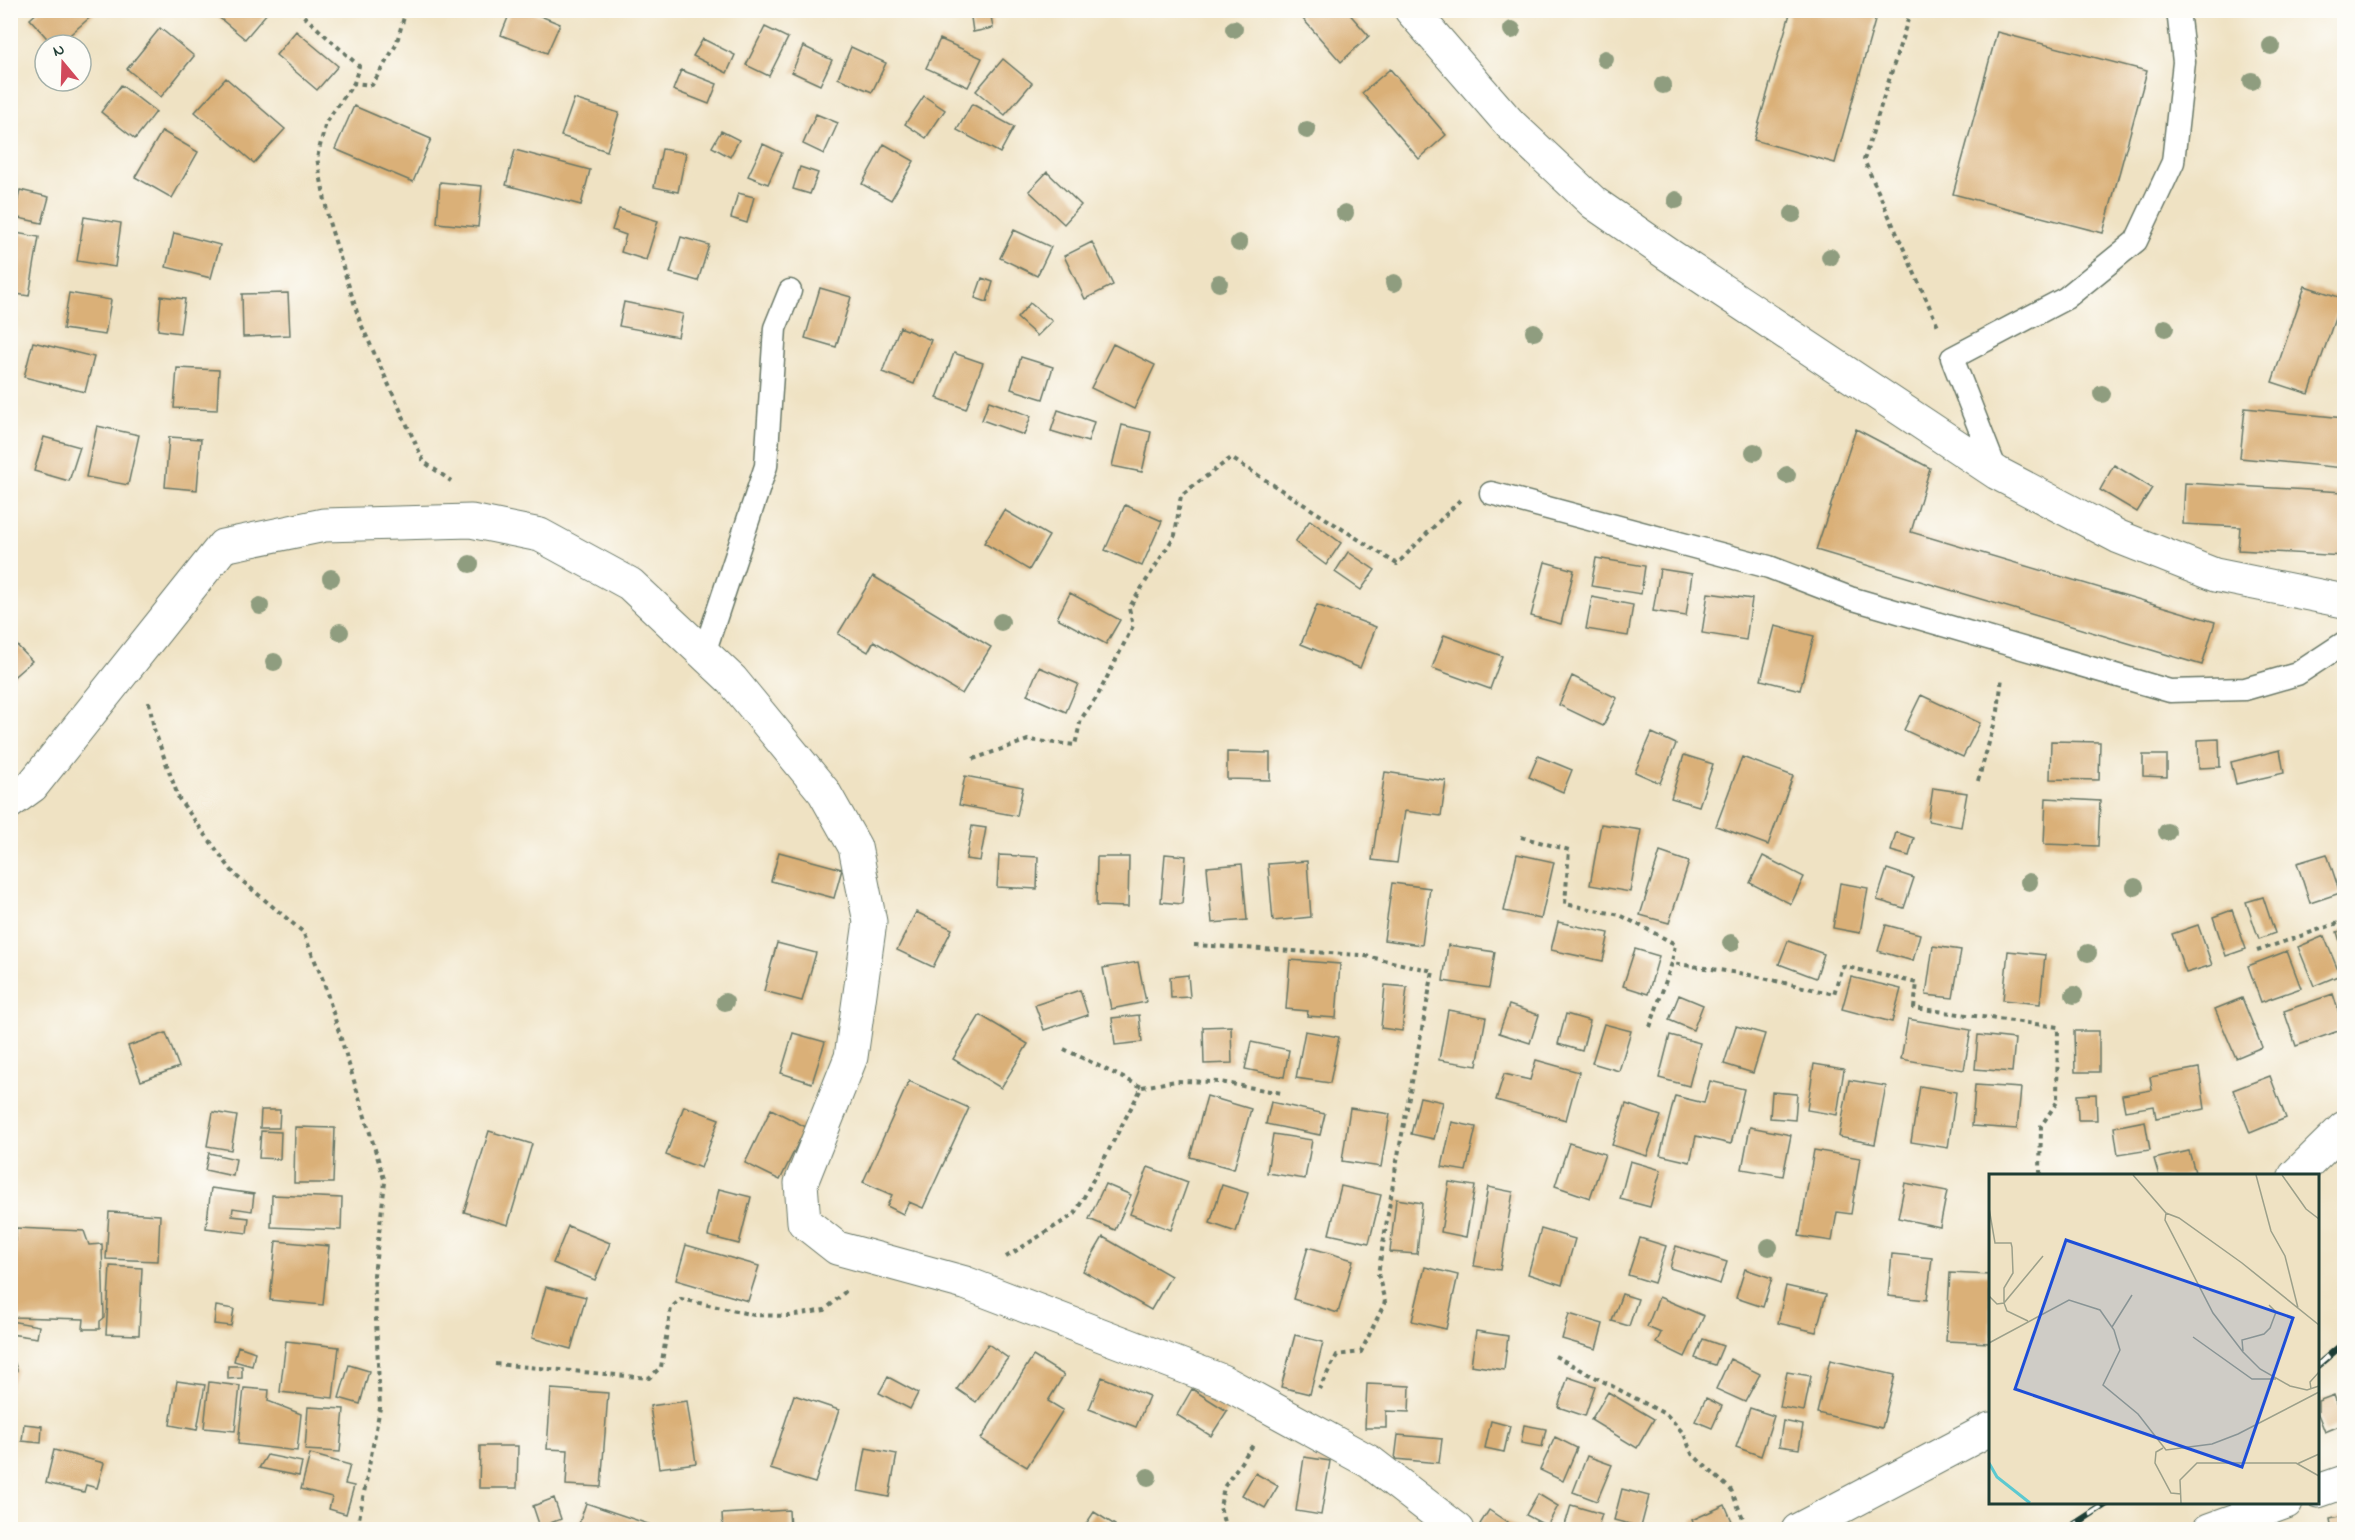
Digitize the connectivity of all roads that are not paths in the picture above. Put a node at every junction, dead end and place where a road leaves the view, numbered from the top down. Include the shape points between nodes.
1 (1411, 10) edge
2 (2178, 10) edge
3 (790, 291) dead end
4 (1997, 472) junction
5 (1491, 493) road end
6 (2344, 601) edge
7 (2344, 643) edge
8 (704, 654) junction
9 (10, 802) edge
10 (2344, 1128) edge
11 (2297, 1174) edge
12 (1989, 1430) edge
13 (2344, 1482) edge
14 (2319, 1491) edge
15 (2283, 1504) edge
16 (1458, 1530) edge
17 (1798, 1530) edge
18 (2209, 1530) edge

1 - 4 street via 1510,124 1594,203
2 - 4 lane via 2184,62 2173,162 2136,241 2066,298 1952,358
3 - 8 lane via 775,328 766,466
4 - 6 street via 2119,537 2215,575
5 - 7 lane via 1769,567 1850,598 2170,691 2245,689 2297,674
8 - 9 street via 630,584 540,535 471,520 324,525 223,546 32,786
8 - 16 street via 732,680 824,792 855,847 870,922 851,1058 801,1183 804,1222 837,1248 965,1283 1222,1381 1371,1462
10 - 11 street
12 - 17 street
13 - 14 street
15 - 18 street

